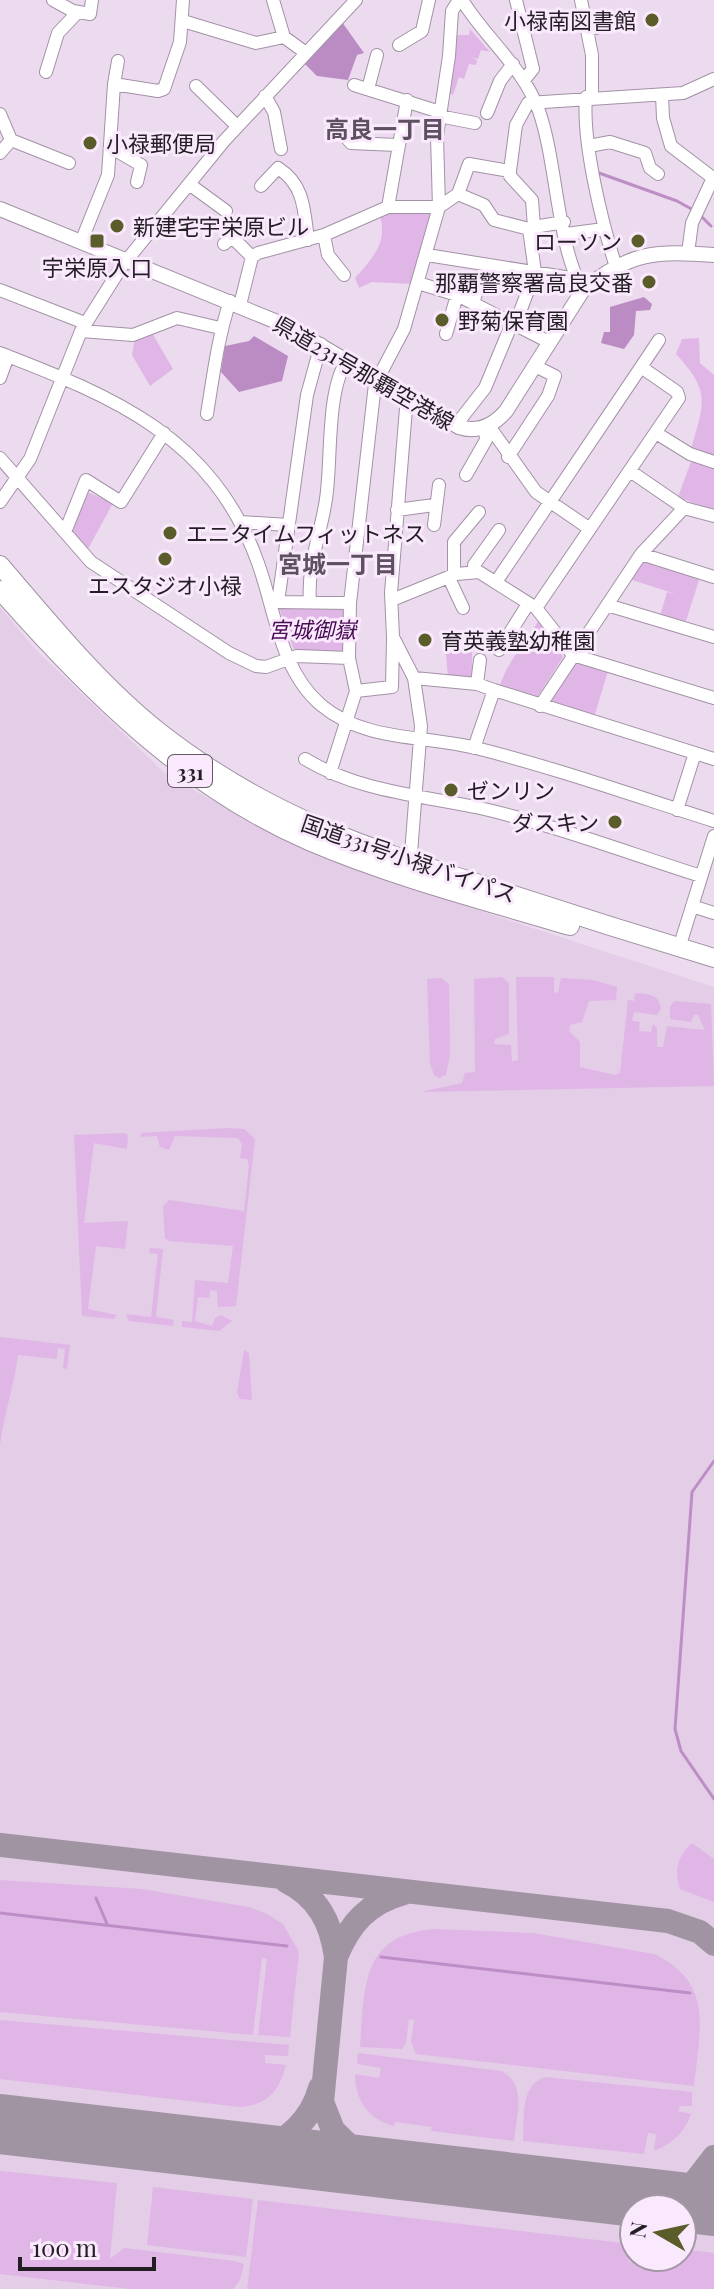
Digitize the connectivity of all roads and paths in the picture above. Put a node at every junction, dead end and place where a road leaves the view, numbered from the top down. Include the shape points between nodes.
1 (53, 0) edge
2 (92, 0) edge
3 (183, 0) edge
4 (273, 0) edge
5 (356, 0) edge
6 (429, 0) edge
7 (461, 0) edge
8 (516, 0) edge
9 (581, 0) edge
10 (78, 12) junction
11 (183, 21) junction
12 (613, 24) dead end
13 (587, 30) junction
14 (284, 37) junction
15 (399, 45) dead end
16 (306, 53) junction
17 (377, 55) dead end
18 (118, 61) dead end
19 (513, 64) junction
20 (46, 72) dead end
21 (714, 79) edge
22 (524, 80) junction
23 (114, 84) junction
24 (354, 85) dead end
25 (196, 86) dead end
26 (368, 89) junction
27 (662, 95) junction
28 (265, 96) junction
29 (589, 97) junction
30 (407, 100) junction
31 (535, 101) junction
32 (487, 113) dead end
33 (0, 114) edge
34 (440, 114) junction
35 (475, 123) dead end
36 (237, 126) junction
37 (337, 127) dead end
38 (11, 140) junction
39 (397, 145) junction
40 (589, 146) junction
41 (110, 147) junction
42 (281, 149) dead end
43 (0, 153) edge
44 (69, 163) dead end
45 (510, 171) junction
46 (658, 174) dead end
47 (137, 182) dead end
48 (189, 184) junction
49 (261, 186) dead end
50 (458, 194) junction
51 (388, 207) junction
52 (439, 207) junction
53 (0, 209) edge
54 (226, 211) dead end
55 (531, 228) junction
56 (565, 228) junction
57 (604, 229) junction
58 (324, 235) junction
59 (308, 240) junction
60 (81, 242) junction
61 (224, 244) dead end
62 (688, 253) junction
63 (427, 255) junction
64 (714, 255) edge
65 (252, 257) junction
66 (128, 261) junction
67 (485, 265) junction
68 (616, 267) junction
69 (535, 272) junction
70 (344, 275) dead end
71 (418, 283) junction
72 (580, 284) junction
73 (0, 290) edge
74 (457, 295) junction
75 (235, 303) junction
76 (473, 303) junction
77 (514, 324) junction
78 (83, 327) junction
79 (220, 328) junction
80 (446, 334) dead end
81 (659, 340) dead end
82 (549, 342) junction
83 (321, 344) junction
84 (4, 355) edge
85 (347, 360) junction
86 (535, 366) junction
87 (641, 367) junction
88 (63, 377) junction
89 (0, 378) edge
90 (379, 378) junction
91 (407, 396) junction
92 (207, 414) dead end
93 (456, 425) junction
94 (487, 427) junction
95 (164, 433) junction
96 (656, 433) junction
97 (508, 457) junction
98 (0, 458) edge
99 (714, 462) edge
100 (630, 471) junction
101 (466, 475) dead end
102 (18, 479) junction
103 (439, 485) dead end
104 (550, 501) junction
105 (0, 502) edge
106 (434, 505) junction
107 (684, 508) junction
108 (397, 510) junction
109 (479, 512) dead end
110 (714, 516) edge
111 (240, 522) junction
112 (288, 525) junction
113 (434, 525) dead end
114 (590, 529) junction
115 (499, 530) dead end
116 (65, 532) junction
117 (641, 554) junction
118 (0, 565) edge
119 (474, 572) junction
120 (452, 577) junction
121 (714, 577) edge
122 (496, 582) junction
123 (0, 590) edge
124 (392, 600) junction
125 (310, 602) junction
126 (350, 603) junction
127 (607, 605) junction
128 (532, 606) junction
129 (463, 608) dead end
130 (393, 637) junction
131 (714, 637) edge
132 (499, 650) dead end
133 (573, 655) junction
134 (288, 658) junction
135 (349, 658) junction
136 (480, 660) dead end
137 (414, 678) junction
138 (477, 684) junction
139 (494, 690) junction
140 (356, 691) junction
141 (714, 698) edge
142 (540, 706) junction
143 (346, 722) junction
144 (421, 739) junction
145 (474, 748) junction
146 (695, 753) junction
147 (305, 759) dead end
148 (714, 759) edge
149 (330, 773) junction
150 (417, 797) junction
151 (677, 810) junction
152 (714, 821) edge
153 (714, 836) edge
154 (410, 869) junction
155 (701, 876) junction
156 (692, 906) junction
157 (714, 913) edge
158 (679, 948) junction
159 (714, 958) edge
160 (714, 970) edge

1 - 10 street
2 - 10 street via 90,14
3 - 11 street
4 - 14 street
5 - 16 street
6 - 15 street via 422,31
7 - 19 street
7 - 34 street via 452,11
8 - 22 street via 533,69
9 - 13 street
10 - 20 street via 58,33
11 - 14 street via 256,43
11 - 23 street via 164,89
12 - 13 street
13 - 29 street via 592,55
14 - 16 street
16 - 28 street
17 - 26 street
18 - 23 street
19 - 22 street
19 - 32 street
21 - 27 street via 683,93
22 - 31 street
23 - 41 street
24 - 26 street
25 - 36 street
26 - 30 street
27 - 29 street
27 - 62 street via 671,146 713,178 692,223
28 - 36 street
28 - 42 street
29 - 31 street
29 - 40 street via 584,121
30 - 34 street
30 - 39 street
31 - 45 street via 527,104 516,125
31 - 56 street
33 - 38 street
34 - 35 street
34 - 52 street
36 - 48 street
37 - 39 street via 351,143
38 - 43 street
38 - 44 street
39 - 51 street
40 - 46 street via 610,142 645,153
40 - 57 street
41 - 47 street via 141,165
41 - 60 street via 108,175
45 - 50 street via 469,164
45 - 55 street via 532,200
48 - 54 street
48 - 66 street
49 - 59 street via 278,168 302,192
50 - 52 street
50 - 55 street via 484,205 494,220
51 - 52 street
51 - 58 street
52 - 63 street
53 - 60 main road, 県道231号那覇空港線
55 - 56 street
55 - 69 street
56 - 57 street
56 - 72 street
57 - 68 street
58 - 59 street
58 - 70 street via 328,255
59 - 65 street
60 - 66 main road, 県道231号那覇空港線
61 - 65 street via 237,239
62 - 64 main road, 県道231号那覇空港線
62 - 68 main road, 県道231号那覇空港線 via 652,253
63 - 67 street
63 - 71 street
65 - 75 street
66 - 75 main road, 県道231号那覇空港線
66 - 78 street
67 - 69 street
67 - 76 street
68 - 72 main road, 県道231号那覇空港線
69 - 72 street
69 - 77 street
71 - 74 street
71 - 90 street via 397,346
72 - 82 main road, 県道231号那覇空港線
73 - 78 street
74 - 76 street
74 - 80 street
75 - 79 street
75 - 83 main road, 県道231号那覇空港線
76 - 77 street
77 - 82 street
77 - 93 street via 485,388
78 - 79 street via 133,335 177,318
78 - 88 street
79 - 92 street
81 - 87 street
82 - 86 main road, 県道231号那覇空港線
83 - 85 main road, 県道231号那覇空港線
83 - 112 street via 307,395
84 - 88 street
84 - 89 street
85 - 90 main road, 県道231号那覇空港線
85 - 125 street via 335,400
86 - 94 main road, 県道231号那覇空港線 via 506,411
86 - 97 street via 555,376
87 - 96 street via 679,398
87 - 104 street
88 - 95 street via 125,406
88 - 102 street
90 - 91 main road, 県道231号那覇空港線
90 - 126 street via 358,503
91 - 93 main road, 県道231号那覇空港線
91 - 108 street
93 - 94 main road, 県道231号那覇空港線
94 - 97 street
94 - 101 street via 486,440
95 - 111 street via 216,486
95 - 116 street via 121,502 86,480
96 - 99 street
96 - 100 street
97 - 104 street via 525,481
98 - 102 street
100 - 107 street
100 - 114 street
102 - 105 street
102 - 116 street
103 - 106 street
104 - 114 street
104 - 122 street
106 - 108 street
106 - 113 street
107 - 110 street
107 - 117 street
108 - 124 street
109 - 120 street via 454,542
111 - 112 street
111 - 134 street
112 - 125 street via 278,602
114 - 128 street
115 - 119 street
116 - 134 street via 91,562 229,653 266,667
117 - 121 street
117 - 127 street
118 - 154 highway, 国道331号小禄バイパス / 331 via 107,684 156,730 268,805
119 - 120 street
119 - 122 street
120 - 124 street
120 - 129 street
122 - 128 street
123 - 154 highway, 国道331号小禄バイパス / 331 via 97,695 200,779 309,840
124 - 130 street
125 - 126 street
126 - 135 street
127 - 131 street
127 - 133 street
128 - 132 street
128 - 133 street
130 - 137 street
130 - 140 street via 392,687
133 - 141 street
133 - 142 street
134 - 135 street
134 - 143 street via 309,693
135 - 140 street
136 - 138 street
137 - 138 street
137 - 144 street
138 - 139 street
139 - 142 street
139 - 145 street
140 - 143 street
142 - 146 street
143 - 144 street
143 - 149 street
144 - 145 street
144 - 150 street
145 - 151 street
146 - 148 street
146 - 151 street
147 - 149 street
149 - 150 street
150 - 154 street
150 - 155 street via 481,808
151 - 152 street
153 - 155 street
154 - 158 highway, 国道331号小禄バイパス / 331
154 - 160 highway, 国道331号小禄バイパス / 331
155 - 156 street
156 - 157 street
156 - 158 street
158 - 159 highway, 国道331号小禄バイパス / 331

